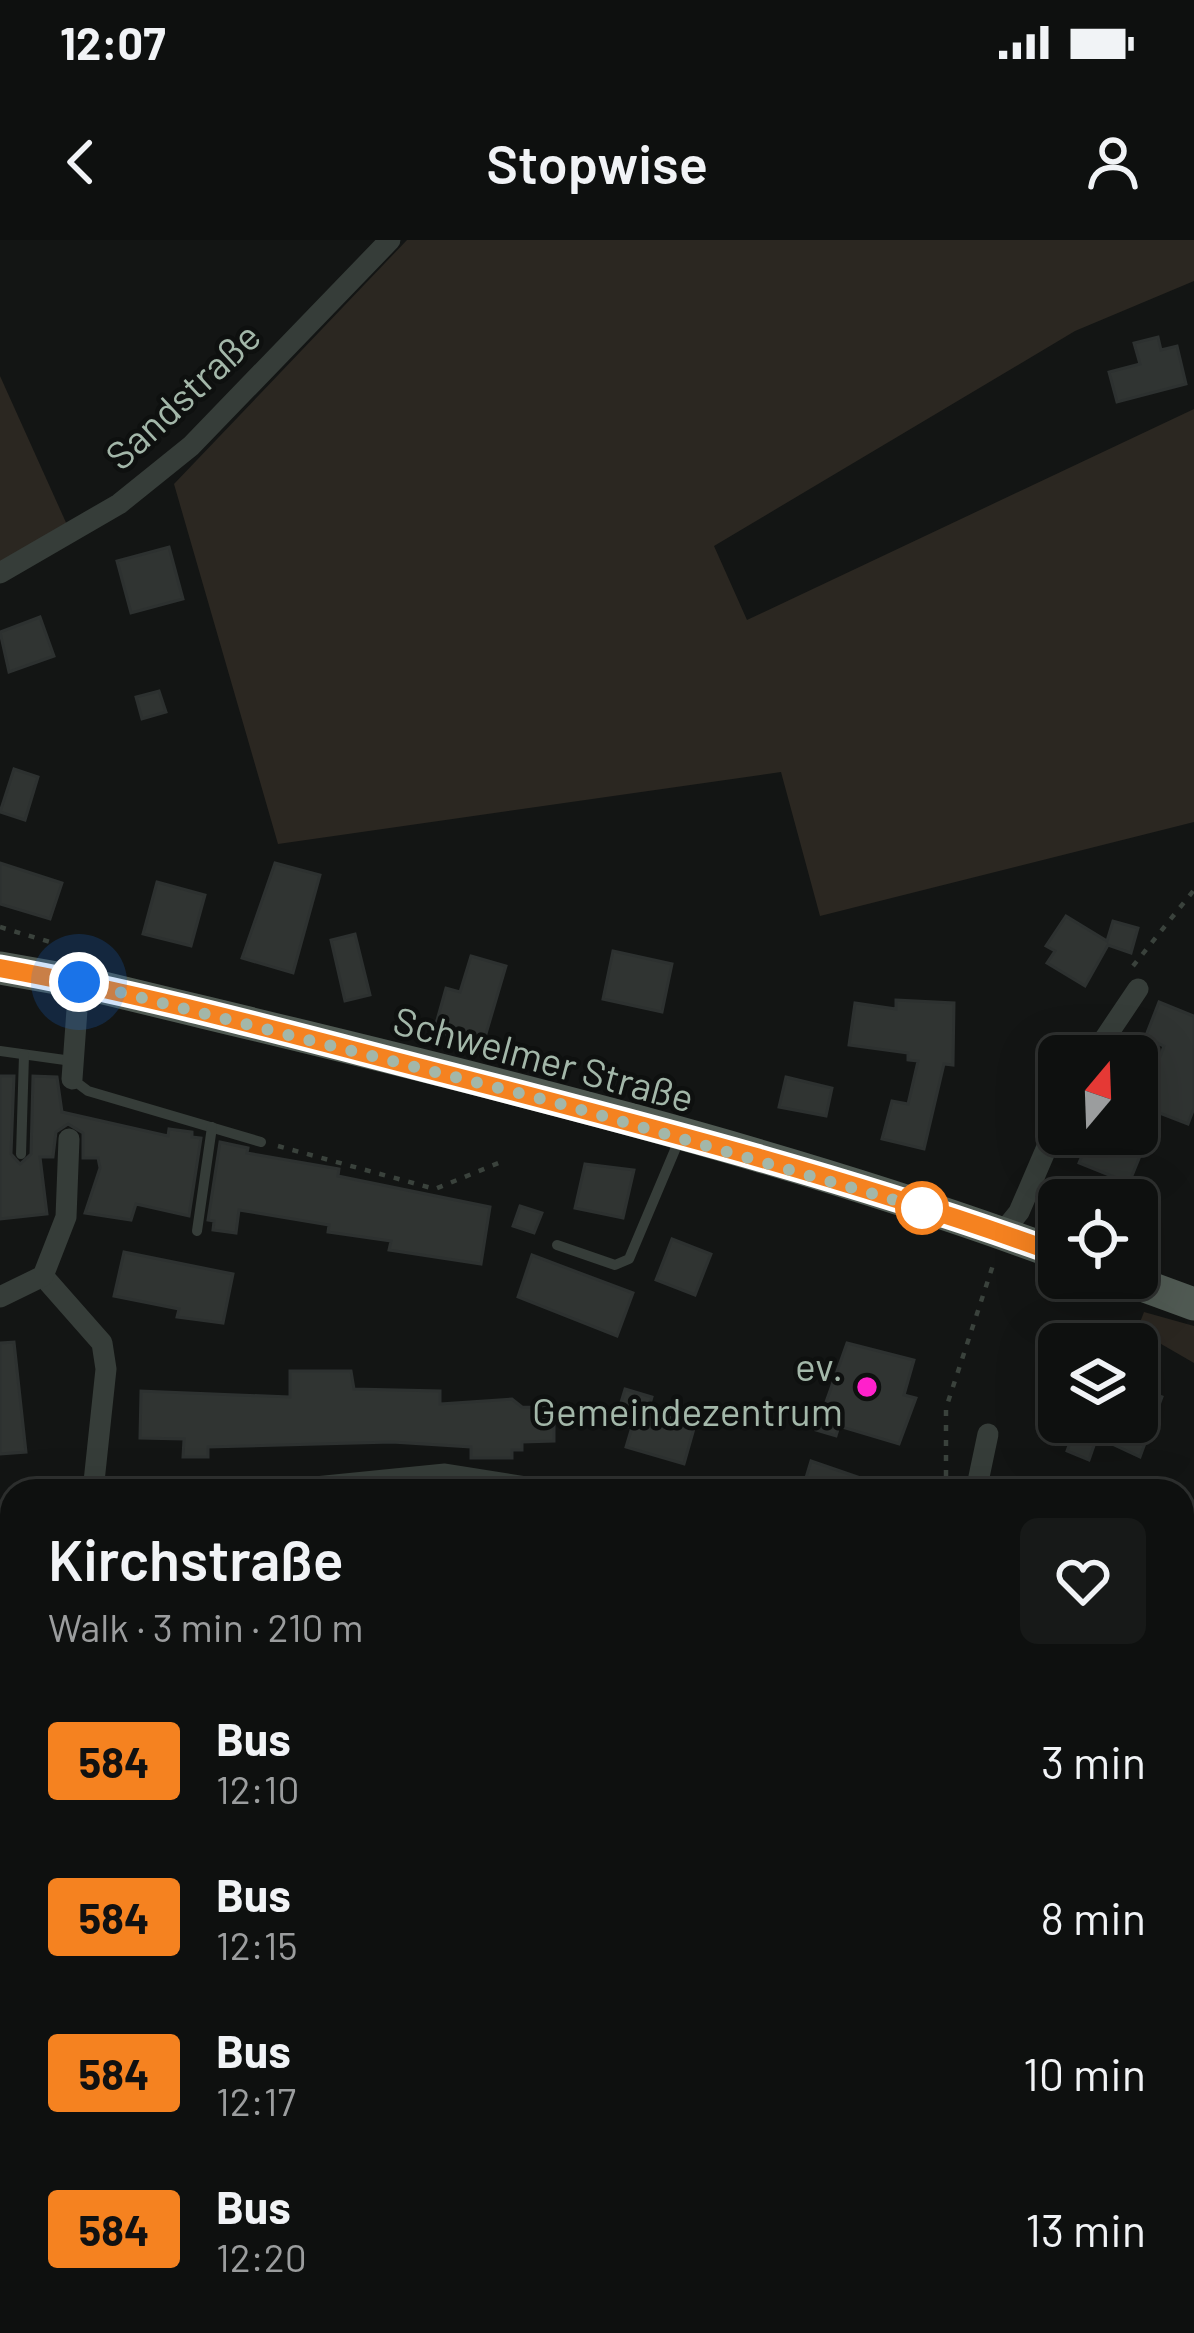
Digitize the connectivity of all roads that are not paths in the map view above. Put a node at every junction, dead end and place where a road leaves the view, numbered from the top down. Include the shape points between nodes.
1 (390, 240) edge
2 (0, 573) edge
3 (0, 968) edge
4 (79, 982) junction
5 (1138, 989) road end
6 (1107, 1035) edge
7 (0, 1051) edge
8 (24, 1055) junction
9 (72, 1070) junction
10 (212, 1127) junction
11 (680, 1138) junction
12 (69, 1139) dead end
13 (261, 1142) road end
14 (21, 1154) dead end
15 (1044, 1155) edge
16 (197, 1231) dead end
17 (1002, 1233) junction
18 (557, 1245) dead end
19 (1038, 1246) edge
20 (44, 1276) junction
21 (1158, 1291) edge
22 (0, 1297) edge
23 (1194, 1304) edge
24 (988, 1434) dead end
25 (95, 1479) edge
26 (434, 1479) edge
27 (476, 1479) edge
28 (979, 1479) edge

1 - 2 street, Sandstraße via 191,446 119,503
3 - 4 main road, Schwelmer Straße
4 - 9 street
4 - 11 main road, Schwelmer Straße
5 - 6 street
7 - 8 lane
8 - 9 lane
8 - 14 lane
9 - 10 lane via 88,1091
10 - 13 lane
10 - 16 lane
11 - 17 main road, Schwelmer Straße
11 - 18 lane via 628,1259 615,1264
12 - 20 street via 66,1217
15 - 17 street
17 - 19 main road, Schwelmer Straße
20 - 22 street
20 - 25 street via 101,1343 106,1369
21 - 23 main road
24 - 28 street
26 - 27 street

